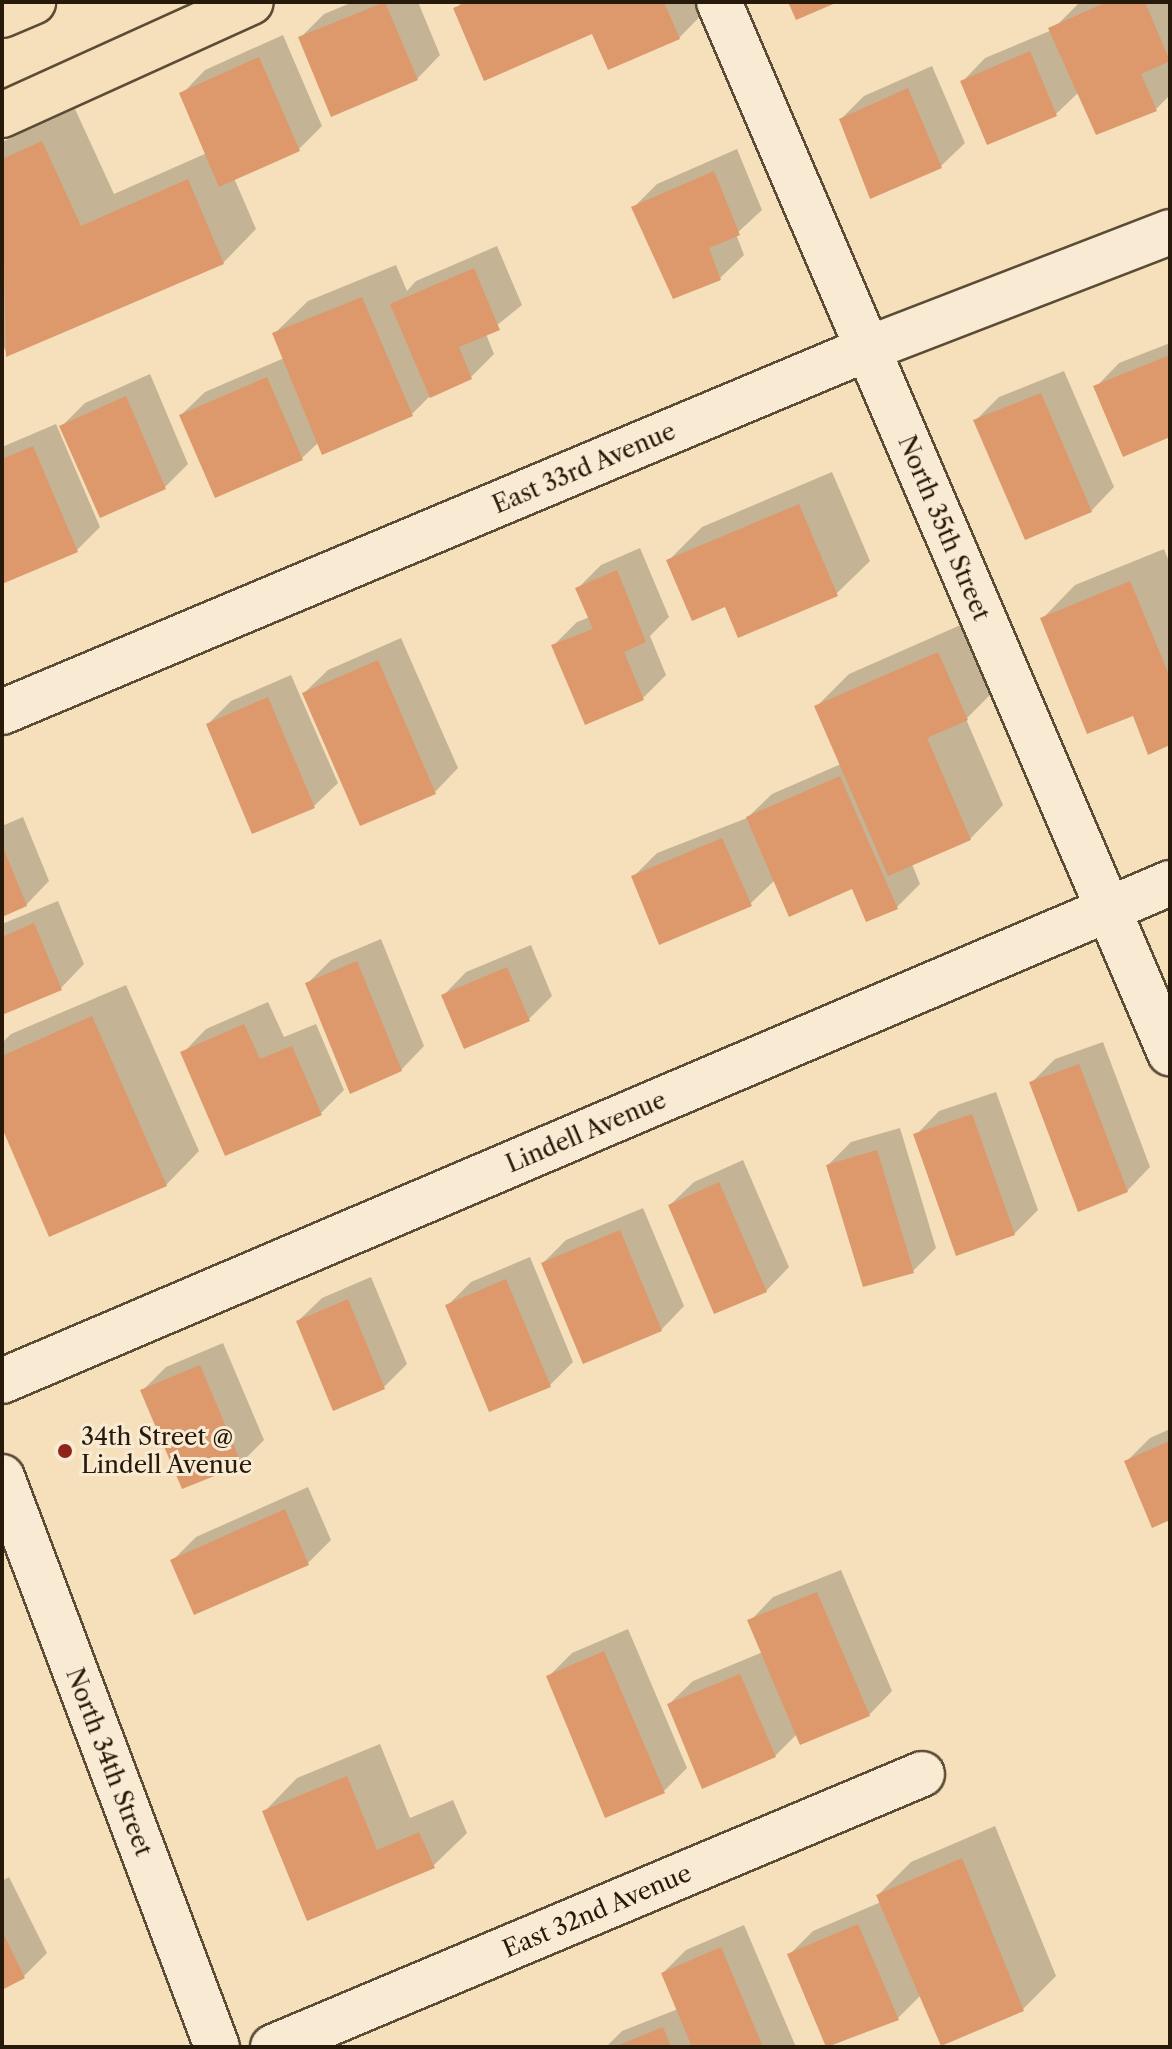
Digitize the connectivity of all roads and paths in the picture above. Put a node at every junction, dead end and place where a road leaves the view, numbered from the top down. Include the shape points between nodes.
1 (33, 2) edge
2 (251, 2) edge
3 (719, 2) edge
4 (2, 15) edge
5 (2, 115) edge
6 (1170, 232) edge
7 (867, 349) junction
8 (2, 712) edge
9 (1170, 883) edge
10 (1108, 910) junction
11 (1170, 1053) edge
12 (2, 1381) edge
13 (2, 1477) edge
14 (922, 1774) dead end
15 (217, 2047) edge
16 (273, 2047) edge

1 - 4 main road
2 - 5 main road
3 - 7 street, North 35th Street
6 - 7 street, East 33rd Avenue
7 - 8 street, East 33rd Avenue
7 - 10 street, North 35th Street
9 - 10 street, Lindell Avenue
10 - 11 street, North 35th Street
10 - 12 street, Lindell Avenue
13 - 15 street, North 34th Street
14 - 16 street, East 32nd Avenue

